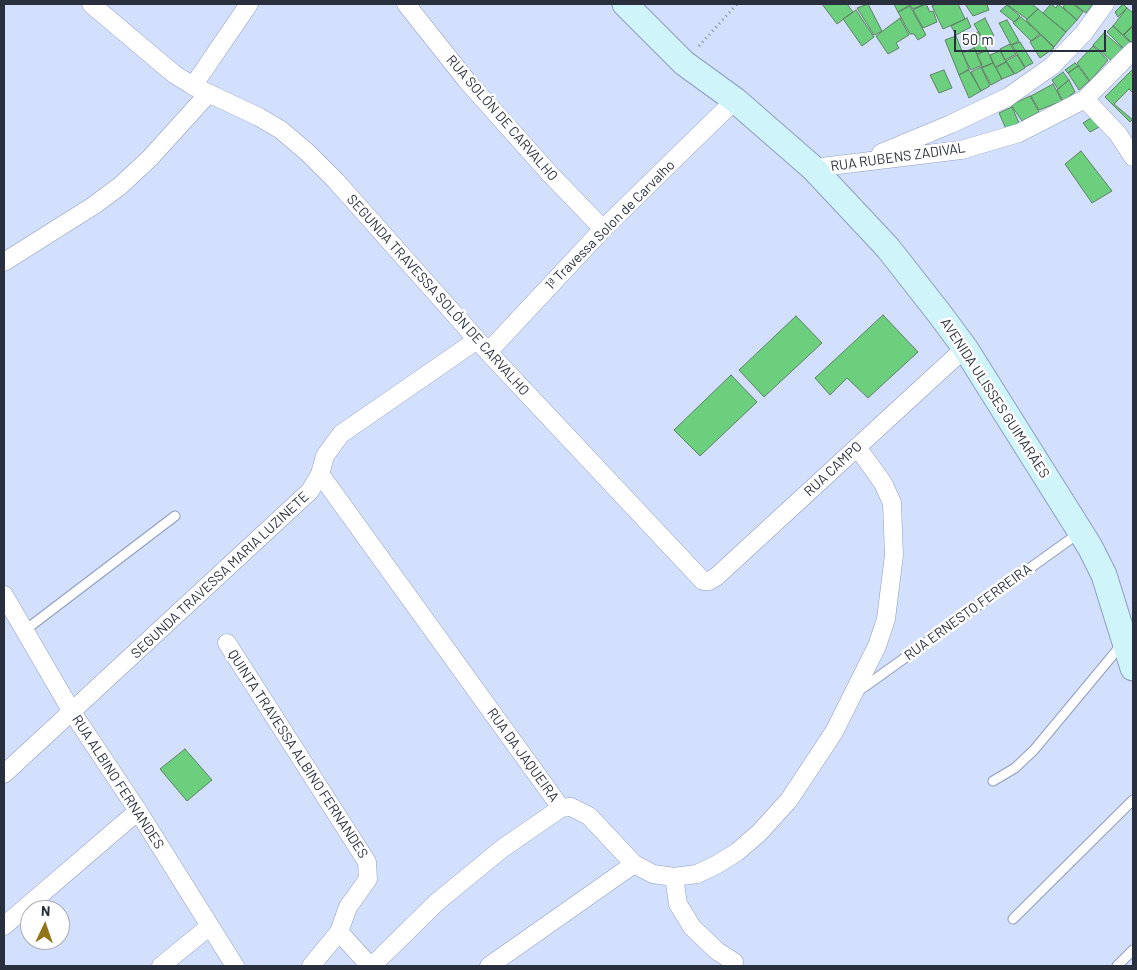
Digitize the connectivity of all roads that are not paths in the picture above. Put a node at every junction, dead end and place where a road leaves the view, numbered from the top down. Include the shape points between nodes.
1 (92, 4) edge
2 (249, 4) edge
3 (406, 4) edge
4 (625, 4) edge
5 (1105, 4) edge
6 (1133, 51) edge
7 (201, 90) junction
8 (1085, 99) junction
9 (736, 100) junction
10 (1126, 138) edge
11 (1133, 157) edge
12 (860, 162) junction
13 (813, 168) junction
14 (603, 229) junction
15 (4, 262) edge
16 (482, 346) junction
17 (965, 348) junction
18 (857, 447) junction
19 (320, 474) junction
20 (175, 516) dead end
21 (1081, 531) junction
22 (698, 578) joint
23 (4, 595) edge
24 (9, 616) edge
25 (24, 631) junction
26 (1124, 642) junction
27 (227, 643) dead end
28 (1133, 668) edge
29 (855, 693) junction
30 (72, 712) junction
31 (4, 774) edge
32 (993, 781) dead end
33 (1133, 800) edge
34 (561, 808) junction
35 (138, 811) junction
36 (634, 864) junction
37 (674, 878) junction
38 (1013, 919) dead end
39 (4, 926) edge
40 (210, 926) junction
41 (339, 932) junction
42 (1133, 950) edge
43 (734, 962) dead end
44 (161, 966) edge
45 (236, 966) edge
46 (311, 966) edge
47 (371, 966) edge
48 (489, 966) edge
49 (1117, 966) edge

1 - 7 street, SEGUNDA TRAVESSA SOLÓN DE CARVALHO
2 - 7 street
3 - 14 street, RUA SOLÓN DE CARVALHO via 472,88
4 - 9 main road, AVENIDA ULISSES GUIMARÃES via 684,63
5 - 12 street via 1083,34 1052,66 1008,97
6 - 8 street, RUA RUBENS ZADIVAL
7 - 15 street via 150,158 120,186
7 - 16 street, SEGUNDA TRAVESSA SOLÓN DE CARVALHO via 281,130 308,154 336,181
8 - 10 street
8 - 12 street, RUA RUBENS ZADIVAL via 1020,133 961,150
9 - 13 main road, AVENIDA ULISSES GUIMARÃES
9 - 14 street, 1ª Travessa Solon de Carvalho
10 - 11 street
12 - 13 street, RUA RUBENS ZADIVAL
13 - 17 main road, AVENIDA ULISSES GUIMARÃES via 888,248
14 - 16 street, 1ª Travessa Solon de Carvalho
16 - 19 street, SEGUNDA TRAVESSA MARIA LUZINETE via 341,434 325,456
16 - 22 street, SEGUNDA TRAVESSA SOLÓN DE CARVALHO
17 - 18 street, RUA CAMPO
17 - 21 main road, AVENIDA ULISSES GUIMARÃES
18 - 22 street, RUA CAMPO via 716,577 709,581
18 - 29 street, RUA DA JAQUEIRA via 883,483 892,503 894,528 892,581 886,619
19 - 30 street, SEGUNDA TRAVESSA MARIA LUZINETE via 310,492
19 - 34 street, RUA DA JAQUEIRA
20 - 25 lane
21 - 26 main road, AVENIDA ULISSES GUIMARÃES via 1104,575
21 - 29 lane, RUA ERNESTO FERREIRA
23 - 24 street, RUA ALBINO FERNANDES
24 - 25 street, RUA ALBINO FERNANDES
25 - 30 street, RUA ALBINO FERNANDES
26 - 28 main road, AVENIDA ULISSES GUIMARÃES
26 - 32 lane via 1034,750 1015,768
27 - 41 street, QUINTA TRAVESSA ALBINO FERNANDES via 367,862 368,879 348,907
29 - 37 street, RUA DA JAQUEIRA via 815,764 759,833 716,865 697,874
30 - 31 street, SEGUNDA TRAVESSA MARIA LUZINETE
30 - 35 street, RUA ALBINO FERNANDES
33 - 38 lane
34 - 36 street, RUA DA JAQUEIRA via 571,807 589,816
34 - 47 street via 503,848 437,902
35 - 39 street
35 - 40 street, RUA ALBINO FERNANDES
36 - 37 street, RUA DA JAQUEIRA via 653,874
36 - 48 street
37 - 43 street via 678,904 692,928
40 - 44 street
40 - 45 street, RUA ALBINO FERNANDES
41 - 46 street, QUINTA TRAVESSA ALBINO FERNANDES
41 - 47 street
42 - 49 lane

